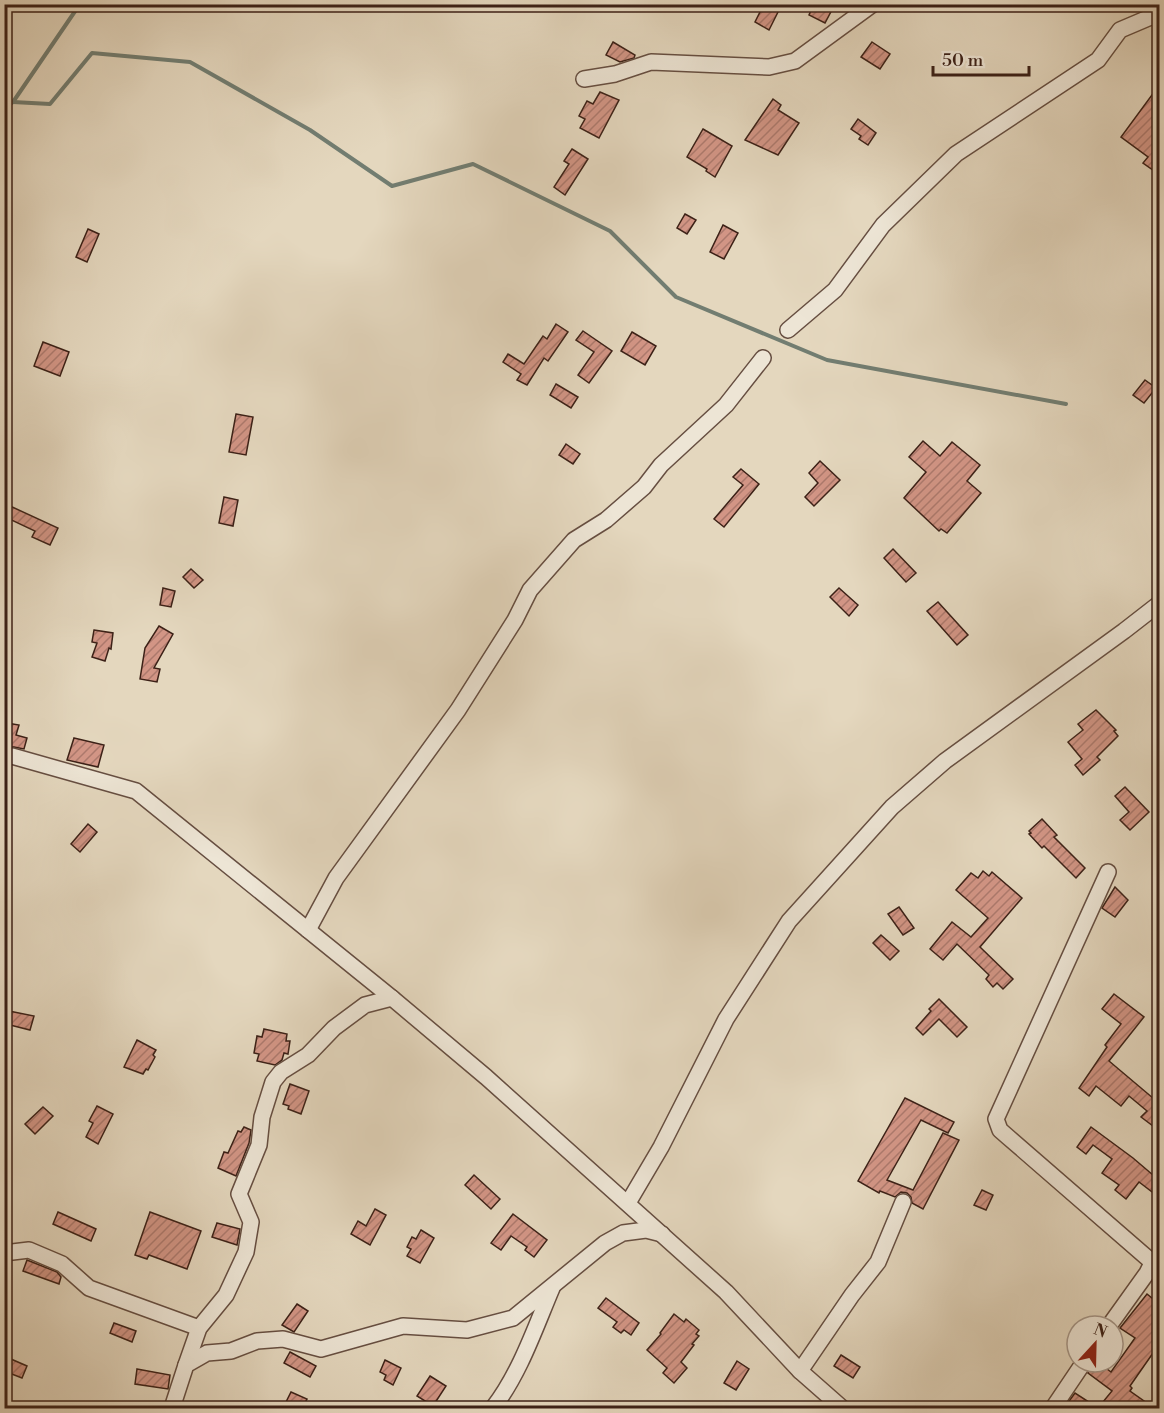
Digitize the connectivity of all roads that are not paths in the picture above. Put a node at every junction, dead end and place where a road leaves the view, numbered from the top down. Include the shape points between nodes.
1 (873, 4) edge
2 (1160, 13) edge
3 (584, 79) dead end
4 (788, 330) dead end
5 (763, 358) dead end
6 (1160, 603) edge
7 (4, 757) edge
8 (1108, 872) dead end
9 (308, 930) junction
10 (392, 998) junction
11 (903, 1202) dead end
12 (628, 1203) junction
13 (662, 1234) junction
14 (4, 1253) edge
15 (1156, 1266) edge
16 (554, 1285) junction
17 (1118, 1314) edge
18 (198, 1328) junction
19 (186, 1365) junction
20 (800, 1371) junction
21 (1076, 1374) edge
22 (172, 1408) edge
23 (493, 1408) edge
24 (842, 1408) edge
25 (1053, 1408) edge

1 - 3 street via 795,61 769,67 651,62
2 - 4 street via 1120,30 1098,60 956,154 883,225 835,290
5 - 9 street via 726,405 661,465 644,487 606,520 574,540 530,590 458,710 336,878
6 - 12 street via 945,761 892,807 789,921 726,1019
7 - 9 street via 136,791
8 - 15 street via 996,1119 1000,1130
9 - 10 street
10 - 12 street
10 - 18 street via 365,1005 273,1082 262,1117 259,1145 239,1194 251,1222 246,1252 226,1295
11 - 20 street via 878,1262
12 - 13 street
13 - 16 street via 646,1230 623,1233
13 - 20 street via 726,1292
14 - 18 street via 28,1250 62,1264 89,1288
15 - 17 street
16 - 19 street via 513,1318 467,1330 403,1326 321,1349 283,1339 257,1341 231,1351 207,1353
16 - 23 street via 519,1364
18 - 19 street
19 - 22 street
20 - 24 street
21 - 25 street

